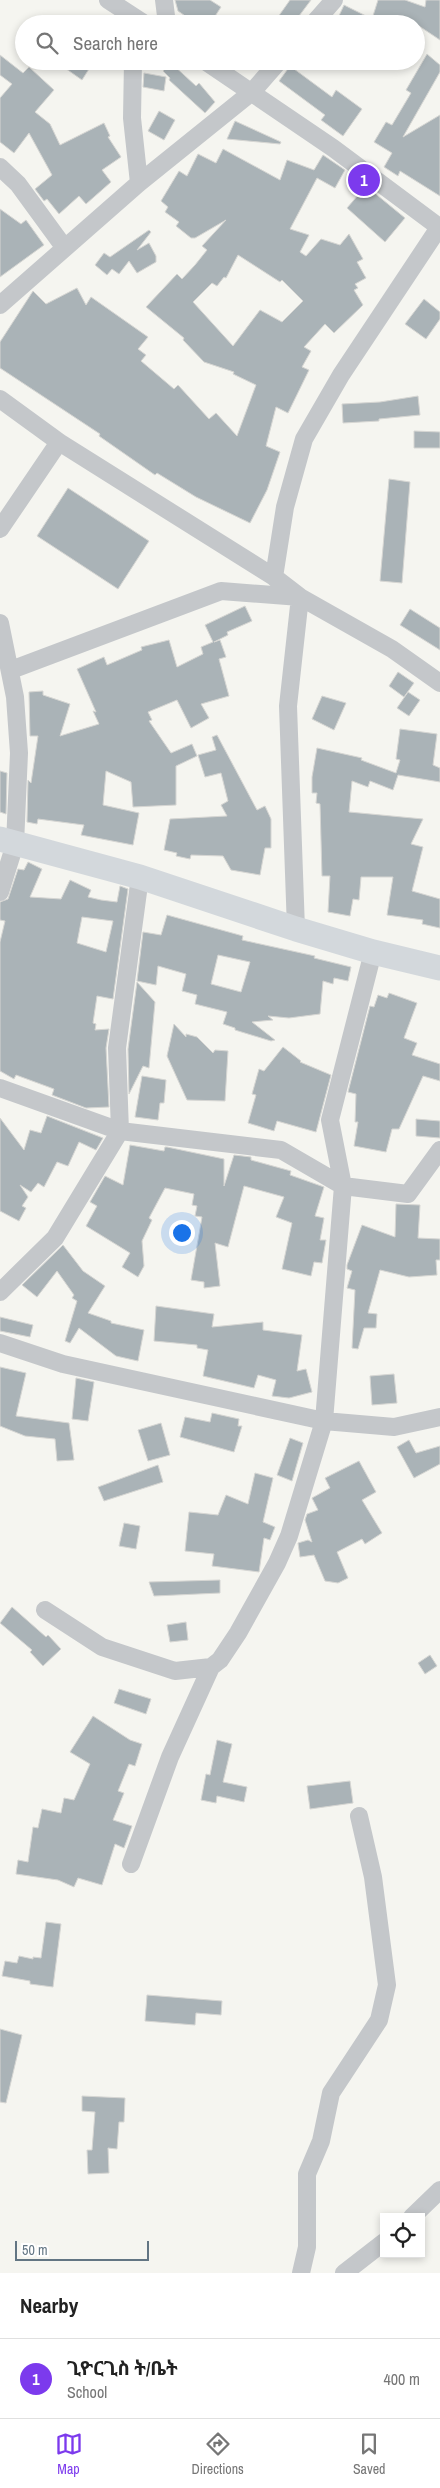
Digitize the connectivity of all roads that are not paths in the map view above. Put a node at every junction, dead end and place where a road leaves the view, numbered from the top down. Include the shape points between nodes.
1 (108, 0) edge
2 (164, 0) edge
3 (334, 0) edge
4 (129, 15) edge
5 (166, 15) edge
6 (321, 15) edge
7 (133, 70) edge
8 (219, 70) edge
9 (271, 70) edge
10 (252, 92) junction
11 (0, 167) edge
12 (139, 183) junction
13 (440, 226) edge
14 (64, 247) junction
15 (0, 305) edge
16 (0, 399) edge
17 (59, 442) junction
18 (0, 529) edge
19 (274, 576) junction
20 (300, 597) junction
21 (0, 623) edge
22 (11, 670) junction
23 (440, 683) edge
24 (8, 841) edge
25 (140, 877) junction
26 (0, 892) edge
27 (296, 929) junction
28 (372, 952) junction
29 (440, 968) edge
30 (0, 1088) edge
31 (120, 1131) junction
32 (440, 1150) edge
33 (343, 1186) junction
34 (0, 1292) edge
35 (0, 1343) edge
36 (440, 1417) edge
37 (324, 1420) junction
38 (45, 1610) dead end
39 (211, 1667) junction
40 (359, 1816) dead end
41 (131, 1864) dead end
42 (440, 2190) edge
43 (416, 2213) edge
44 (380, 2245) edge
45 (301, 2273) edge
46 (344, 2273) edge

1 - 4 street
2 - 5 street
3 - 6 street
7 - 12 street via 132,118
8 - 10 street
9 - 10 street
10 - 12 street
10 - 13 street
11 - 14 street via 18,184
12 - 14 street
13 - 19 street via 341,375 304,439 284,507
14 - 15 street
16 - 17 street
17 - 18 street
17 - 19 street
19 - 20 street
20 - 22 street via 221,591
20 - 23 street via 392,649
20 - 27 street via 288,706
21 - 22 street
22 - 24 street via 19,753
24 - 25 street
24 - 26 street
25 - 27 street
25 - 31 street via 117,1048
27 - 28 street
28 - 29 street
28 - 33 street via 330,1120
30 - 31 street
31 - 33 street via 281,1150
31 - 34 street via 55,1238
32 - 33 street via 408,1194
33 - 37 street
35 - 37 street via 72,1366
36 - 37 street via 394,1427
37 - 39 street via 289,1536 277,1563 238,1633 220,1660
38 - 39 street via 102,1647 175,1671
39 - 41 street via 170,1757
40 - 45 street via 374,1877 387,1985 379,2020 331,2093 322,2141 307,2174 307,2247
42 - 43 street
44 - 46 street

